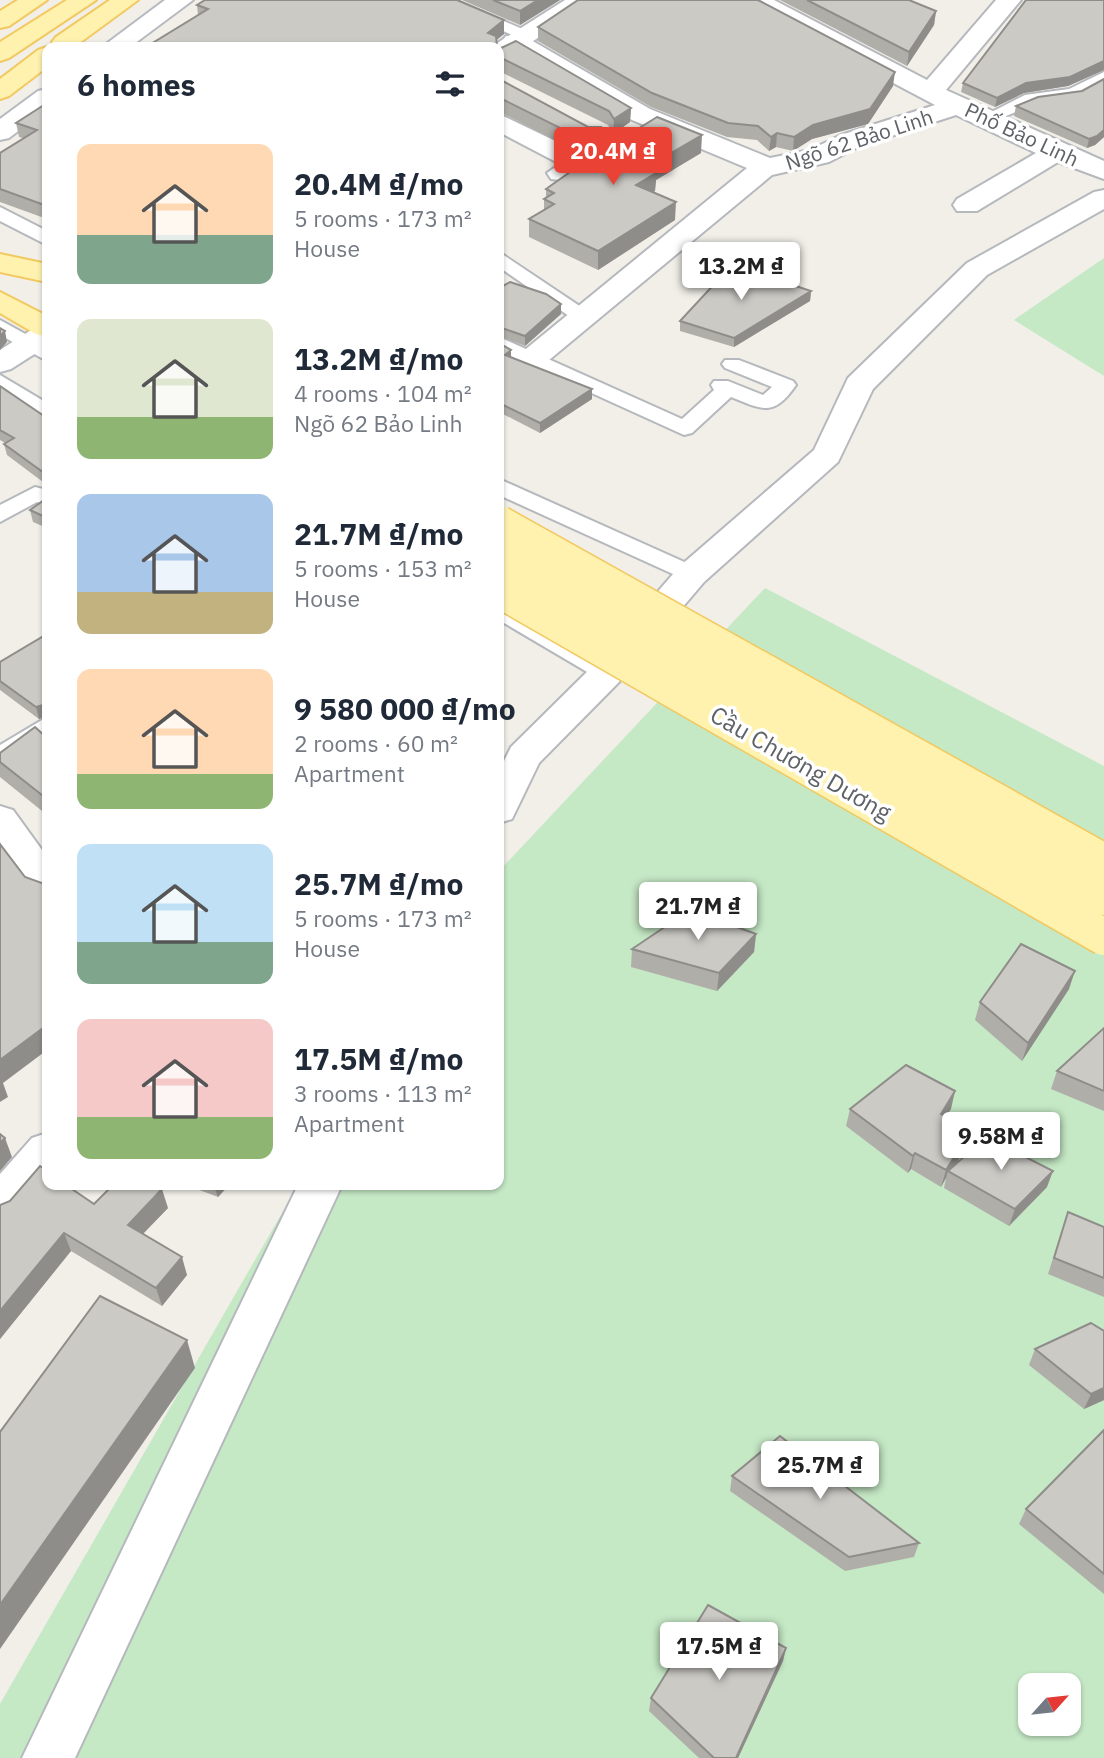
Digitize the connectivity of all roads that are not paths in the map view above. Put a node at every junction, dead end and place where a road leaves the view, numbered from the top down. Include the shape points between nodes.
1 (35, 0) edge
2 (84, 0) edge
3 (126, 0) edge
4 (181, 0) edge
5 (440, 0) edge
6 (582, 0) edge
7 (755, 0) edge
8 (1009, 0) edge
9 (0, 21) edge
10 (64, 42) edge
11 (121, 42) edge
12 (513, 43) edge
13 (0, 53) edge
14 (42, 59) edge
15 (1104, 77) edge
16 (0, 91) edge
17 (931, 92) junction
18 (42, 101) edge
19 (960, 106) junction
20 (987, 119) junction
21 (655, 121) junction
22 (504, 125) edge
23 (0, 132) edge
24 (1056, 152) junction
25 (765, 167) junction
26 (1104, 171) edge
27 (1104, 198) edge
28 (967, 205) dead end
29 (0, 213) edge
30 (42, 236) edge
31 (504, 262) edge
32 (0, 263) edge
33 (42, 271) edge
34 (0, 272) edge
35 (42, 296) edge
36 (0, 301) edge
37 (583, 317) junction
38 (0, 326) edge
39 (42, 340) edge
40 (42, 341) edge
41 (42, 342) edge
42 (504, 345) edge
43 (532, 359) junction
44 (0, 363) edge
45 (732, 364) dead end
46 (0, 381) edge
47 (42, 409) edge
48 (504, 488) edge
49 (42, 496) edge
50 (0, 515) edge
51 (504, 527) edge
52 (504, 558) edge
53 (692, 574) junction
54 (504, 592) edge
55 (504, 613) edge
56 (607, 673) junction
57 (42, 729) edge
58 (0, 757) edge
59 (504, 798) edge
60 (2, 829) edge
61 (1104, 862) edge
62 (42, 880) edge
63 (1104, 897) edge
64 (1104, 937) edge
65 (42, 1157) edge
66 (318, 1190) edge
67 (0, 1205) edge
68 (48, 1758) edge

1 - 9 main road
2 - 13 main road
3 - 10 main road
4 - 11 street
5 - 12 lane
6 - 12 street
7 - 17 street, Phố Bảo Linh
8 - 17 street
12 - 21 street via 565,67 593,88
14 - 16 main road
15 - 20 lane via 1073,94 1031,99
17 - 19 street, Phố Bảo Linh
18 - 23 street
19 - 20 street, Phố Bảo Linh
19 - 25 street, Ngõ 62 Bảo Linh via 848,139 835,149 790,166
20 - 24 street, Phố Bảo Linh
21 - 22 street via 608,153 564,165
21 - 25 street via 741,151
24 - 26 street, Phố Bảo Linh
24 - 28 street
25 - 37 street, Ngõ 62 Bảo Linh
27 - 53 street via 977,269 859,385 827,455
29 - 30 lane
31 - 37 lane
32 - 33 main road
34 - 35 main road
36 - 39 main road
37 - 43 street, Ngõ 62 Bảo Linh
38 - 40 lane
41 - 44 street
42 - 43 lane
43 - 45 lane via 684,428 724,387 766,404 786,385
46 - 47 lane
48 - 53 lane
49 - 50 lane via 35,494
51 - 61 main road, bridge
52 - 63 main road, Cầu Chương Dương, bridge
53 - 56 street
54 - 64 main road, Cầu Chương Dương, bridge
55 - 56 lane
56 - 59 street via 524,756
57 - 58 lane
60 - 62 street
65 - 67 street
66 - 68 street

